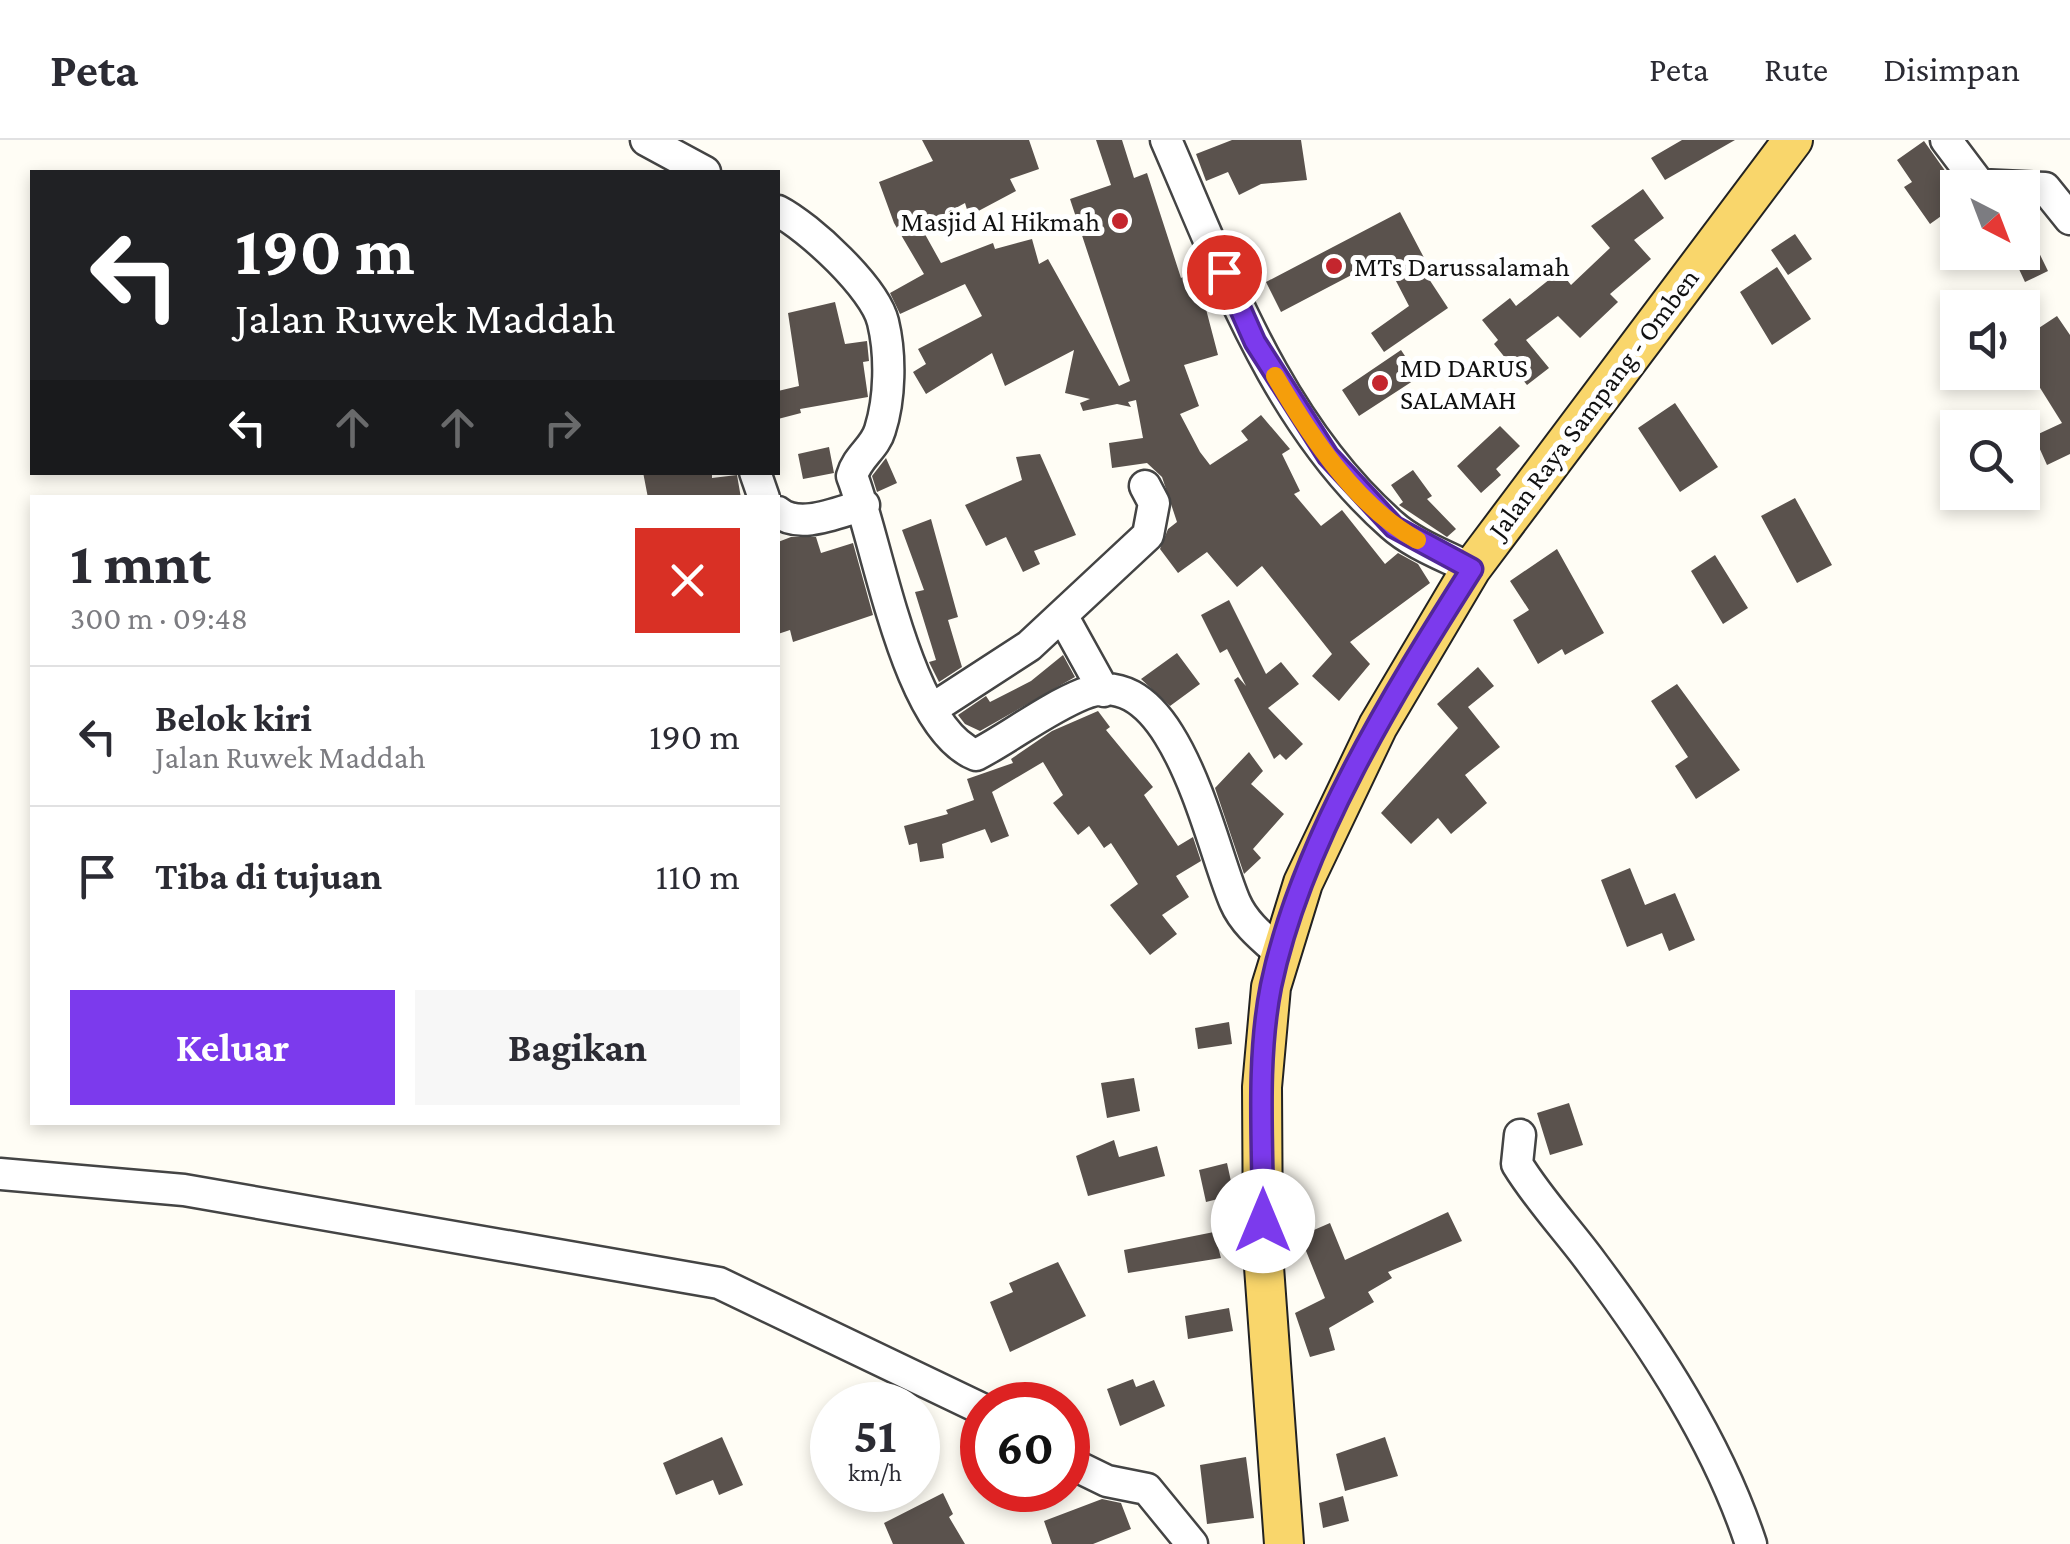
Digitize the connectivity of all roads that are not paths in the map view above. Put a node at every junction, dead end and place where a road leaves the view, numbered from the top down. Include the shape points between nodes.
1 (646, 140) edge
2 (1166, 140) edge
3 (1792, 140) edge
4 (1946, 140) edge
5 (701, 170) edge
6 (780, 212) edge
7 (2070, 218) edge
8 (1145, 486) dead end
9 (864, 506) junction
10 (780, 514) edge
11 (1472, 569) junction
12 (1064, 617) junction
13 (1104, 691) junction
14 (932, 708) junction
15 (1280, 954) junction
16 (1520, 1136) dead end
17 (0, 1174) edge
18 (960, 1398) edge
19 (1090, 1473) edge
20 (1192, 1544) edge
21 (1284, 1544) edge
22 (1751, 1544) edge

1 - 5 street
2 - 11 street via 1255,342 1306,426 1394,527
3 - 11 main road, Jalan Raya Sampang - Omben
4 - 7 street via 1980,185 2045,188
6 - 9 street via 841,263 883,319 887,402 879,436 852,476
8 - 12 street via 1154,504 1148,535
9 - 10 street via 804,520
9 - 14 street via 896,628
11 - 15 main road, Jalan Raya Sampang - Omben via 1347,783
12 - 13 street
12 - 14 street
13 - 14 street via 1085,693 976,755 952,743
13 - 15 street via 1118,690 1143,703 1165,727 1236,904
15 - 21 main road, Jalan Raya Sampang - Omben via 1265,1037 1263,1253
16 - 22 street via 1518,1164 1699,1427
17 - 18 street via 184,1190 704,1280
19 - 20 street via 1147,1489

